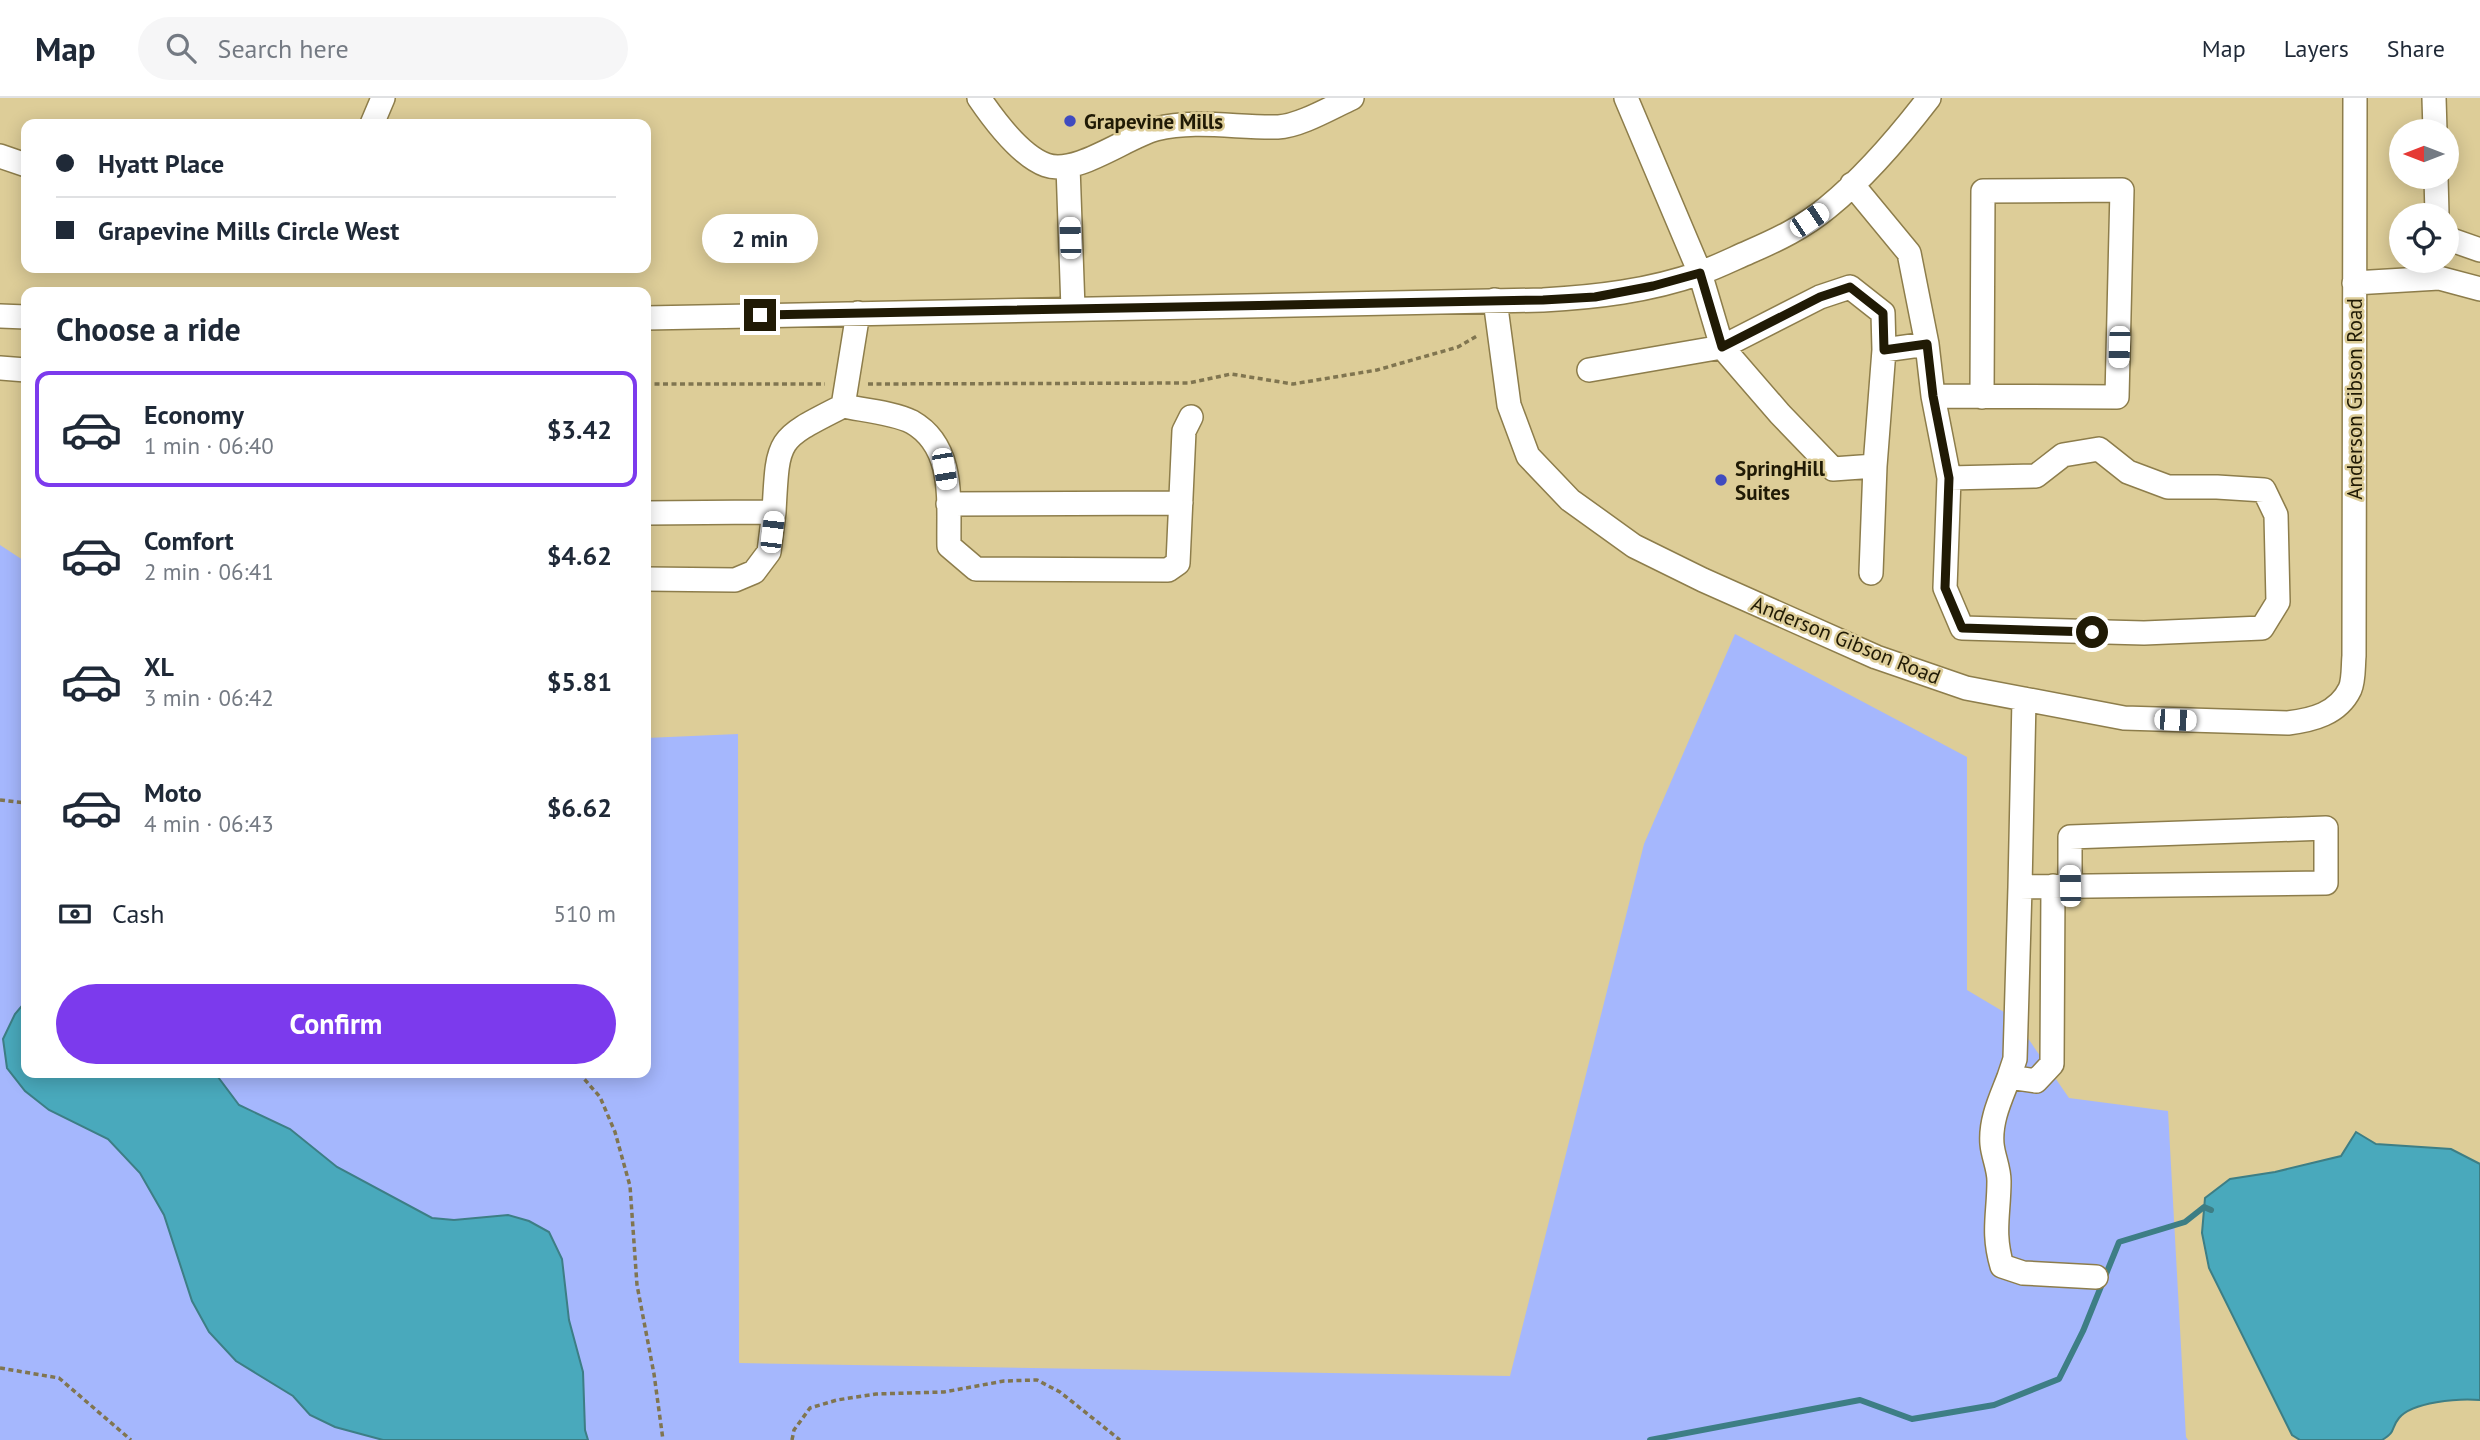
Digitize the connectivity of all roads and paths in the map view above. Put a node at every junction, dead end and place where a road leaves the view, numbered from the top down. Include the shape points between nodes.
1 (383, 98) edge
2 (979, 98) edge
3 (1352, 98) edge
4 (1626, 98) edge
5 (1929, 98) edge
6 (2355, 98) edge
7 (2434, 98) edge
8 (374, 119) edge
9 (2435, 119) edge
10 (0, 156) edge
11 (21, 163) edge
12 (1068, 166) junction
13 (1852, 184) junction
14 (2459, 243) edge
15 (2480, 250) edge
16 (1700, 273) junction
17 (2415, 273) edge
18 (2447, 273) edge
19 (2354, 283) junction
20 (2480, 289) edge
21 (1495, 300) junction
22 (1073, 309) junction
23 (859, 313) junction
24 (0, 316) edge
25 (21, 317) edge
26 (651, 318) edge
27 (1499, 329) junction
28 (1927, 344) junction
29 (1722, 347) junction
30 (1884, 350) junction
31 (0, 368) edge
32 (21, 370) edge
33 (1589, 370) dead end
34 (651, 384) edge
35 (845, 395) junction
36 (1933, 396) junction
37 (1982, 397) junction
38 (1191, 416) dead end
39 (1875, 466) junction
40 (1949, 478) junction
41 (1181, 503) junction
42 (948, 504) junction
43 (774, 512) junction
44 (651, 513) edge
45 (1871, 573) dead end
46 (651, 579) edge
47 (2024, 699) junction
48 (0, 800) edge
49 (21, 802) edge
50 (2062, 886) junction
51 (2020, 887) junction
52 (2009, 1077) junction
53 (583, 1078) edge
54 (2096, 1277) dead end
55 (0, 1368) edge
56 (131, 1440) edge
57 (663, 1440) edge
58 (792, 1440) edge
59 (1120, 1440) edge

1 - 8 street
2 - 12 street via 1029,156 1048,166
3 - 12 street via 1281,127 1156,129
4 - 16 street
5 - 13 street via 1897,140
6 - 19 street, Anderson Gibson Road
7 - 9 street
10 - 11 street
12 - 22 street
13 - 16 street via 1828,208 1790,233
13 - 28 street via 1909,253
14 - 15 street
16 - 21 street via 1595,297
16 - 29 street
17 - 19 street
18 - 20 street
19 - 47 street, Anderson Gibson Road via 2354,656 2350,689 2336,708 2314,719 2288,723 2227,722 2124,718
21 - 22 street
21 - 27 street, Anderson Gibson Road
22 - 23 street
23 - 26 street
23 - 35 street
24 - 25 street
27 - 35 path via 1458,347 1377,370 1293,384 1230,374 1189,383
27 - 47 street, Anderson Gibson Road via 1509,405 1528,456 1570,500 1634,546 1876,657 1966,688
28 - 30 street
28 - 36 street
29 - 30 street via 1820,297 1850,287 1883,313
29 - 33 street
29 - 39 street via 1833,469
30 - 39 street
31 - 32 street
34 - 35 path
35 - 42 street via 911,421 932,437 942,456
35 - 43 street via 796,430 782,446 777,458
36 - 37 street
36 - 40 street
37 - 37 street via 2117,397 2122,190 1983,191
38 - 41 street via 1184,431
39 - 45 street
40 - 40 street via 2036,476 2063,456 2099,449 2128,472 2168,487 2264,490 2276,516 2278,602 2262,628 2144,633 1962,628 1945,588
41 - 42 street
41 - 42 street via 1178,562 1168,570 976,569 949,546
43 - 44 street
43 - 46 street via 769,552 754,572 735,580
47 - 51 street
48 - 49 path
50 - 50 street via 2326,883 2326,828 2070,837
50 - 51 street
50 - 52 street via 2052,1064 2036,1081
51 - 52 street via 2015,1059
52 - 54 street via 1992,1124 1999,1179 1995,1227 2003,1266 2022,1273
53 - 57 path via 600,1097 630,1186 637,1285
55 - 56 path via 59,1378
58 - 59 path via 810,1408 837,1400 1037,1380 1060,1392

